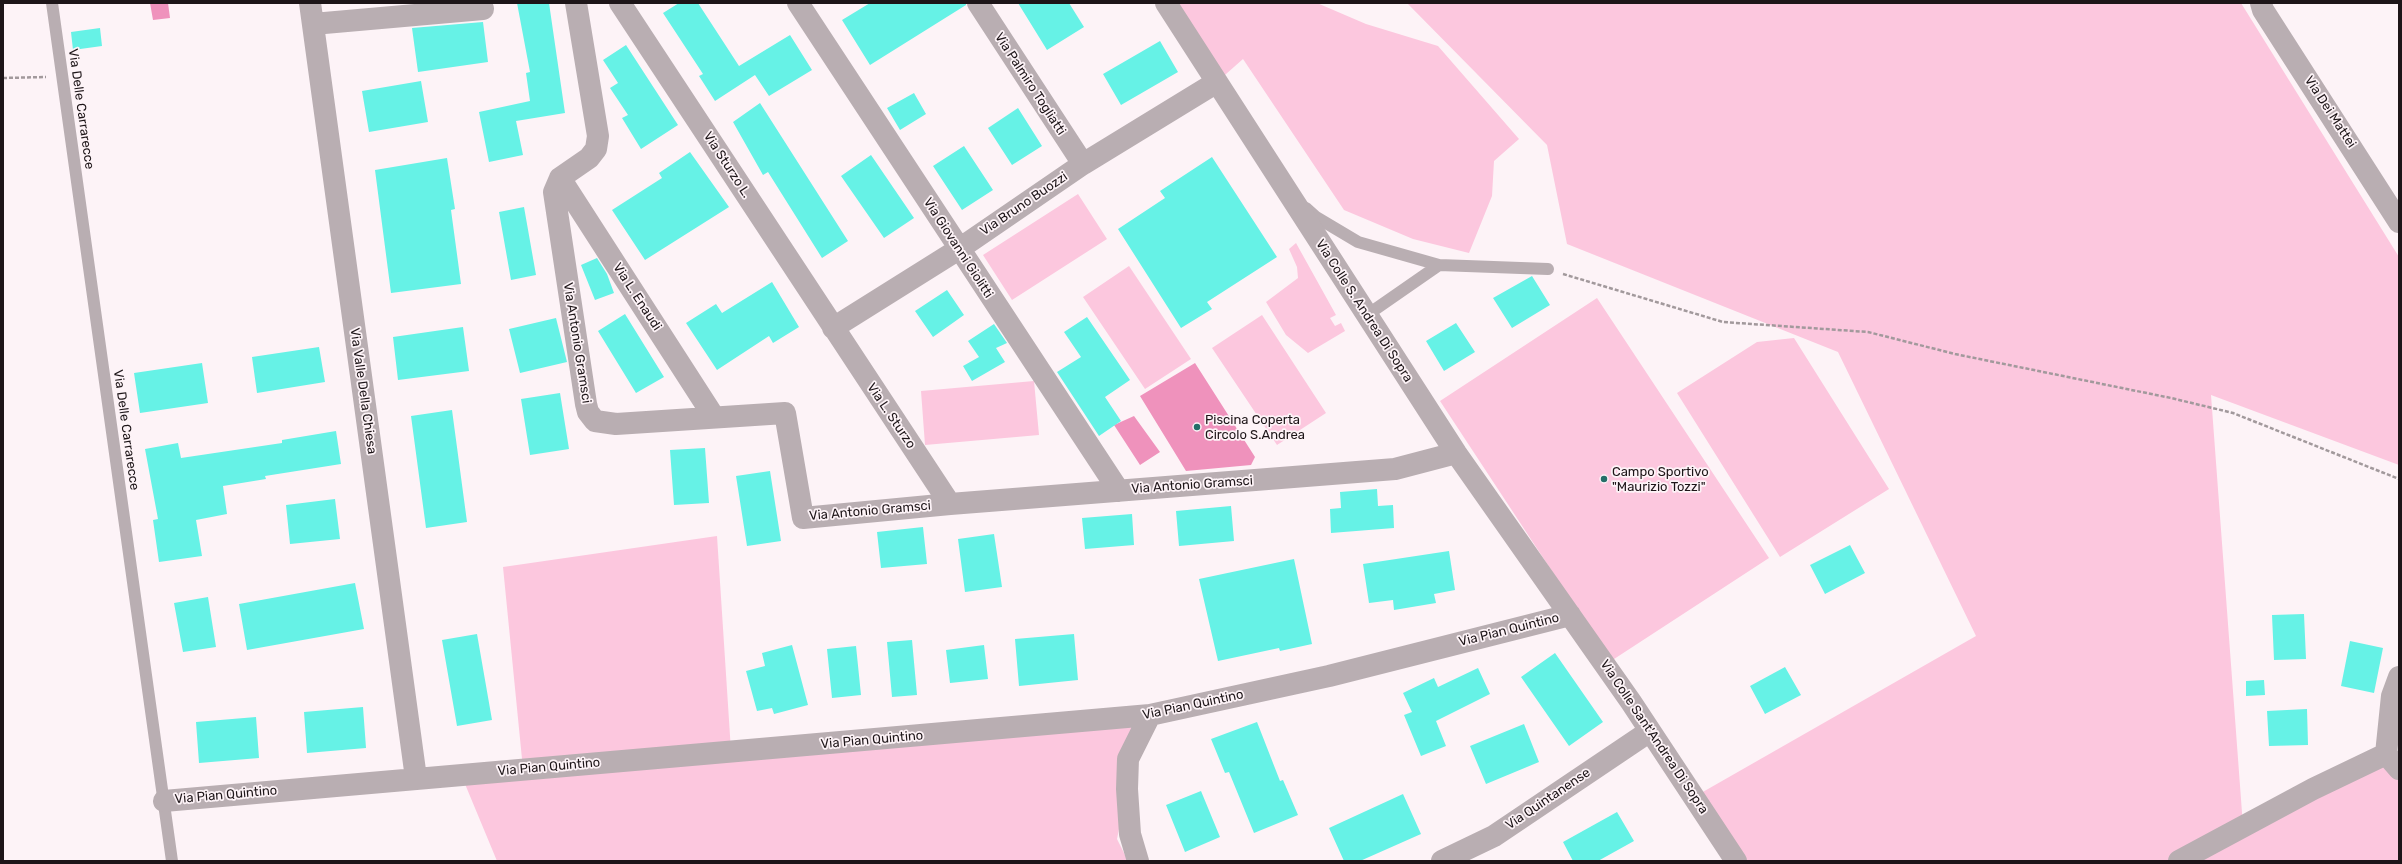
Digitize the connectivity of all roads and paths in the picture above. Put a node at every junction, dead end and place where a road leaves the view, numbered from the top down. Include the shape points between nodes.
1 (52, 3) edge
2 (576, 3) edge
3 (620, 3) edge
4 (798, 3) edge
5 (978, 3) edge
6 (1166, 3) edge
7 (2261, 3) edge
8 (483, 9) dead end
9 (312, 13) edge
10 (62, 77) junction
11 (3, 78) edge
12 (1217, 82) junction
13 (1083, 164) junction
14 (560, 178) junction
15 (1281, 182) junction
16 (2399, 222) edge
17 (959, 249) junction
18 (1439, 265) junction
19 (1548, 269) joint
20 (1367, 315) junction
21 (833, 328) junction
22 (714, 417) junction
23 (1456, 453) junction
24 (2399, 480) edge
25 (1119, 491) junction
26 (950, 504) junction
27 (1570, 615) junction
28 (2399, 678) edge
29 (1150, 716) junction
30 (1650, 731) junction
31 (2393, 761) edge
32 (416, 778) junction
33 (164, 801) junction
34 (172, 861) edge
35 (1138, 861) edge
36 (1442, 861) edge
37 (1736, 861) edge
38 (2179, 861) edge

1 - 10 lane, Via Delle Carrarecce
2 - 14 street via 598,136 596,149 589,158
3 - 21 street, Via Sturzo L.
4 - 17 street, Via Giovanni Giolitti
5 - 13 street, Via Palmiro Togliatti
6 - 12 street, Via Colle S. Andrea Di Sopra
7 - 16 street, Via Dei Mattei via 2263,10
8 - 9 street
9 - 32 street, Via Valle Della Chiesa
10 - 11 path
10 - 33 lane, Via Delle Carrarecce
12 - 13 street, Via Bruno Buozzi
12 - 15 street, Via Colle S. Andrea Di Sopra
13 - 17 street, Via Bruno Buozzi
14 - 22 street, Via L. Enaudi
14 - 22 street, Via Antonio Gramsci via 554,192 586,404 592,419 599,423 616,424
15 - 18 lane via 1316,217 1358,242
15 - 20 street, Via Colle S. Andrea Di Sopra
17 - 21 street, Via Bruno Buozzi
17 - 25 street, Via Giovanni Giolitti
18 - 19 lane
18 - 20 lane
19 - 24 path via 1724,322 1868,332 1955,354 2233,413
20 - 23 street, Via Colle S. Andrea Di Sopra
21 - 26 street, Via L. Sturzo
22 - 26 street, Via Antonio Gramsci via 785,413 803,518
23 - 25 street, Via Antonio Gramsci via 1395,469
23 - 27 street, Via Colle S. Andrea Di Sopra
25 - 26 street, Via Antonio Gramsci
27 - 29 street, Via Pian Quintino via 1329,676
27 - 30 street, Via Colle Sant'Andrea Di Sopra
28 - 31 street via 2392,696
29 - 32 street, Via Pian Quintino
29 - 35 street via 1128,759 1130,834
30 - 36 street, Via Quintanense via 1494,836
30 - 37 street, Via Colle Sant'Andrea Di Sopra
31 - 38 street via 2313,789
32 - 33 street, Via Pian Quintino
33 - 34 lane, Via Delle Carrarecce

